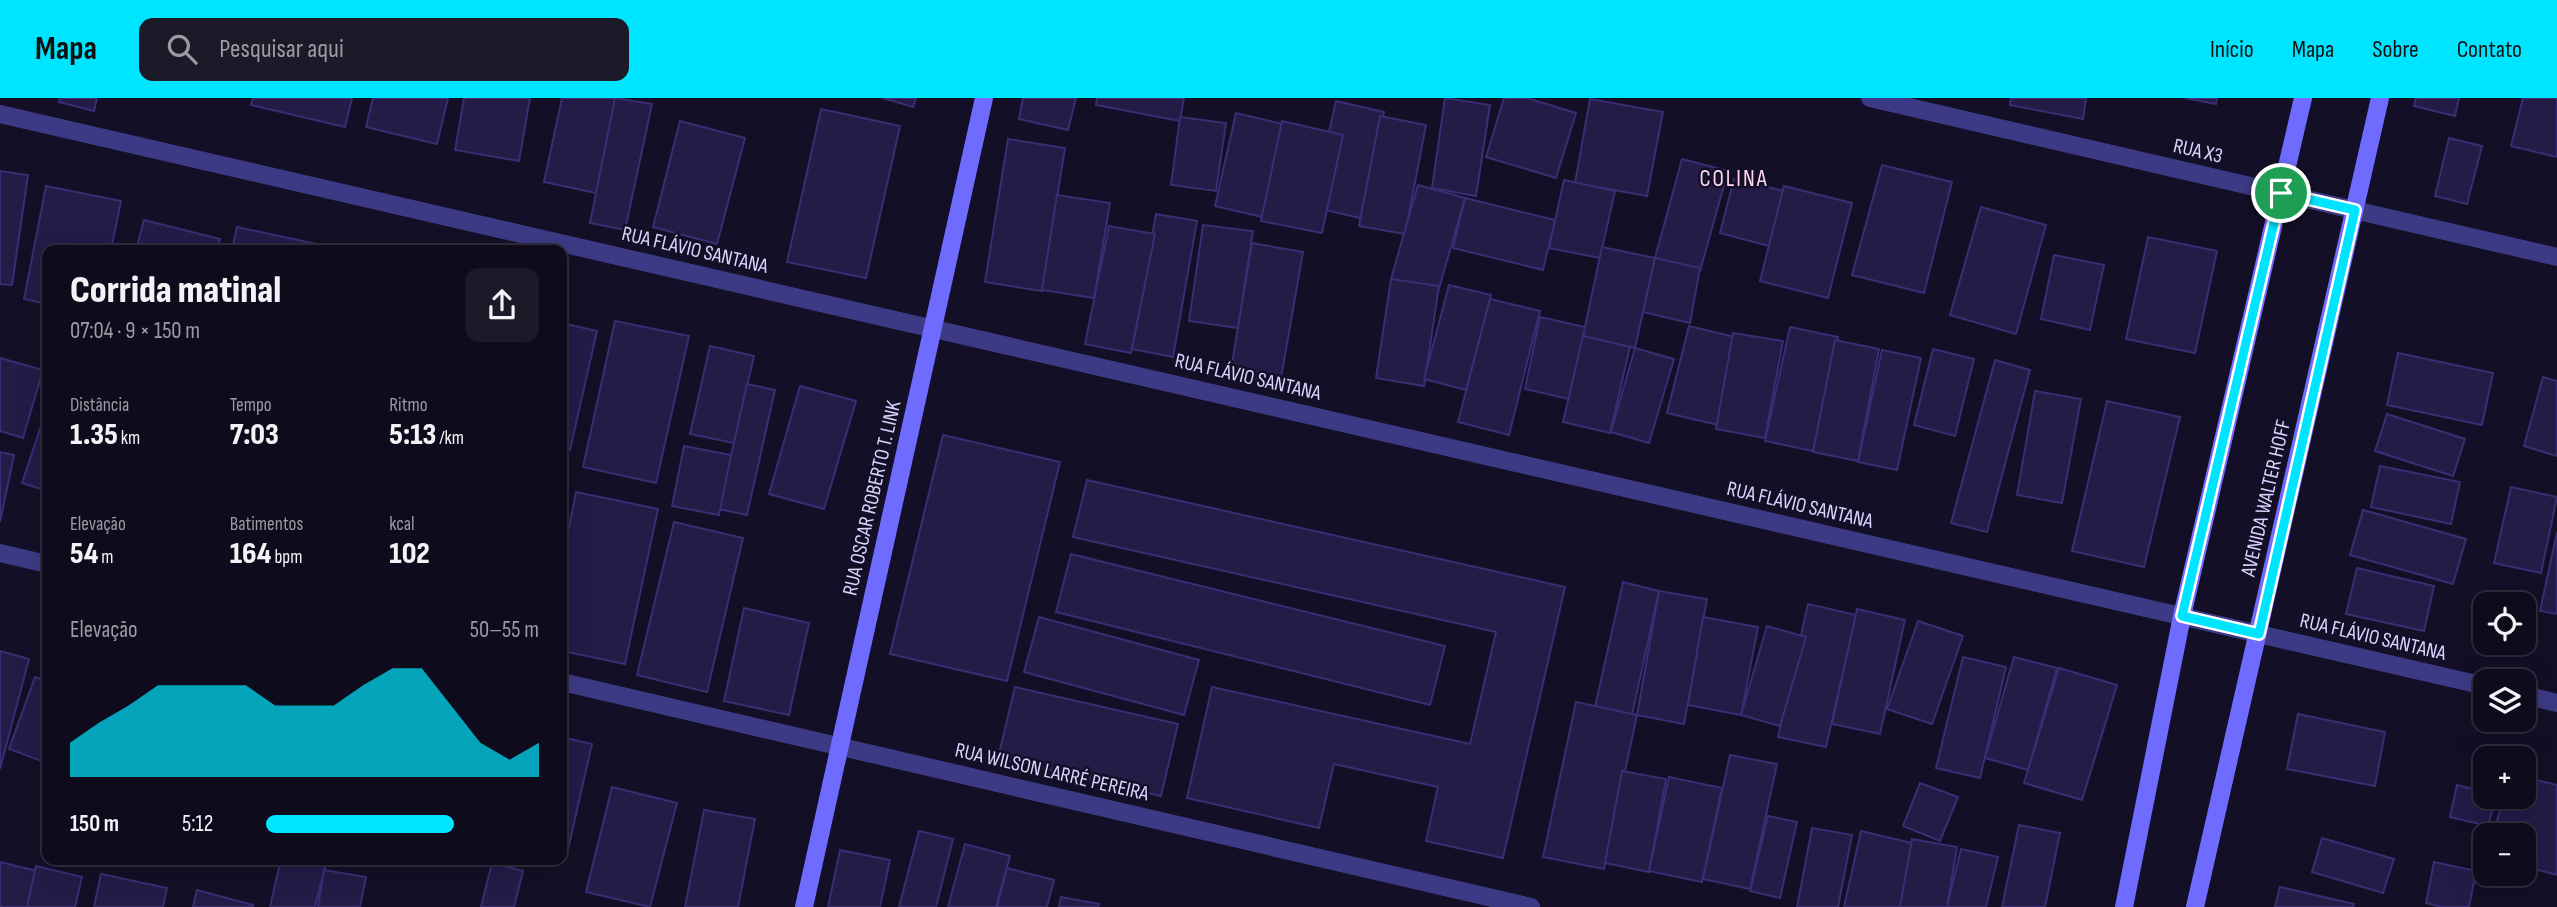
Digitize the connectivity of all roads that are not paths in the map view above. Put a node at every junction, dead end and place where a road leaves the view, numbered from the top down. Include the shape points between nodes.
1 (984, 98) edge
2 (1870, 98) edge
3 (2303, 98) edge
4 (2380, 98) edge
5 (0, 114) edge
6 (2281, 193) junction
7 (2355, 210) junction
8 (2557, 257) edge
9 (933, 328) junction
10 (0, 553) edge
11 (42, 563) edge
12 (2182, 616) junction
13 (2259, 634) junction
14 (567, 683) edge
15 (2473, 683) edge
16 (2536, 698) edge
17 (2557, 703) edge
18 (840, 746) junction
19 (804, 907) edge
20 (1531, 907) edge
21 (2124, 907) edge
22 (2195, 907) edge

1 - 9 street, RUA OSCAR ROBERTO T. LINK
2 - 6 street, RUA X3
3 - 6 street
4 - 7 street, AVENIDA WALTER HOFF
5 - 9 street, RUA FLÁVIO SANTANA
6 - 7 street, RUA X3
6 - 12 street
7 - 8 street, RUA X3
7 - 13 street, AVENIDA WALTER HOFF
9 - 12 street, RUA FLÁVIO SANTANA
9 - 18 street, RUA OSCAR ROBERTO T. LINK
10 - 11 street
12 - 13 street, RUA FLÁVIO SANTANA
12 - 21 street
13 - 15 street, RUA FLÁVIO SANTANA
13 - 22 street, AVENIDA WALTER HOFF
14 - 18 street, RUA WILSON LARRÉ PEREIRA
16 - 17 street
18 - 19 street, RUA OSCAR ROBERTO T. LINK
18 - 20 street, RUA WILSON LARRÉ PEREIRA

